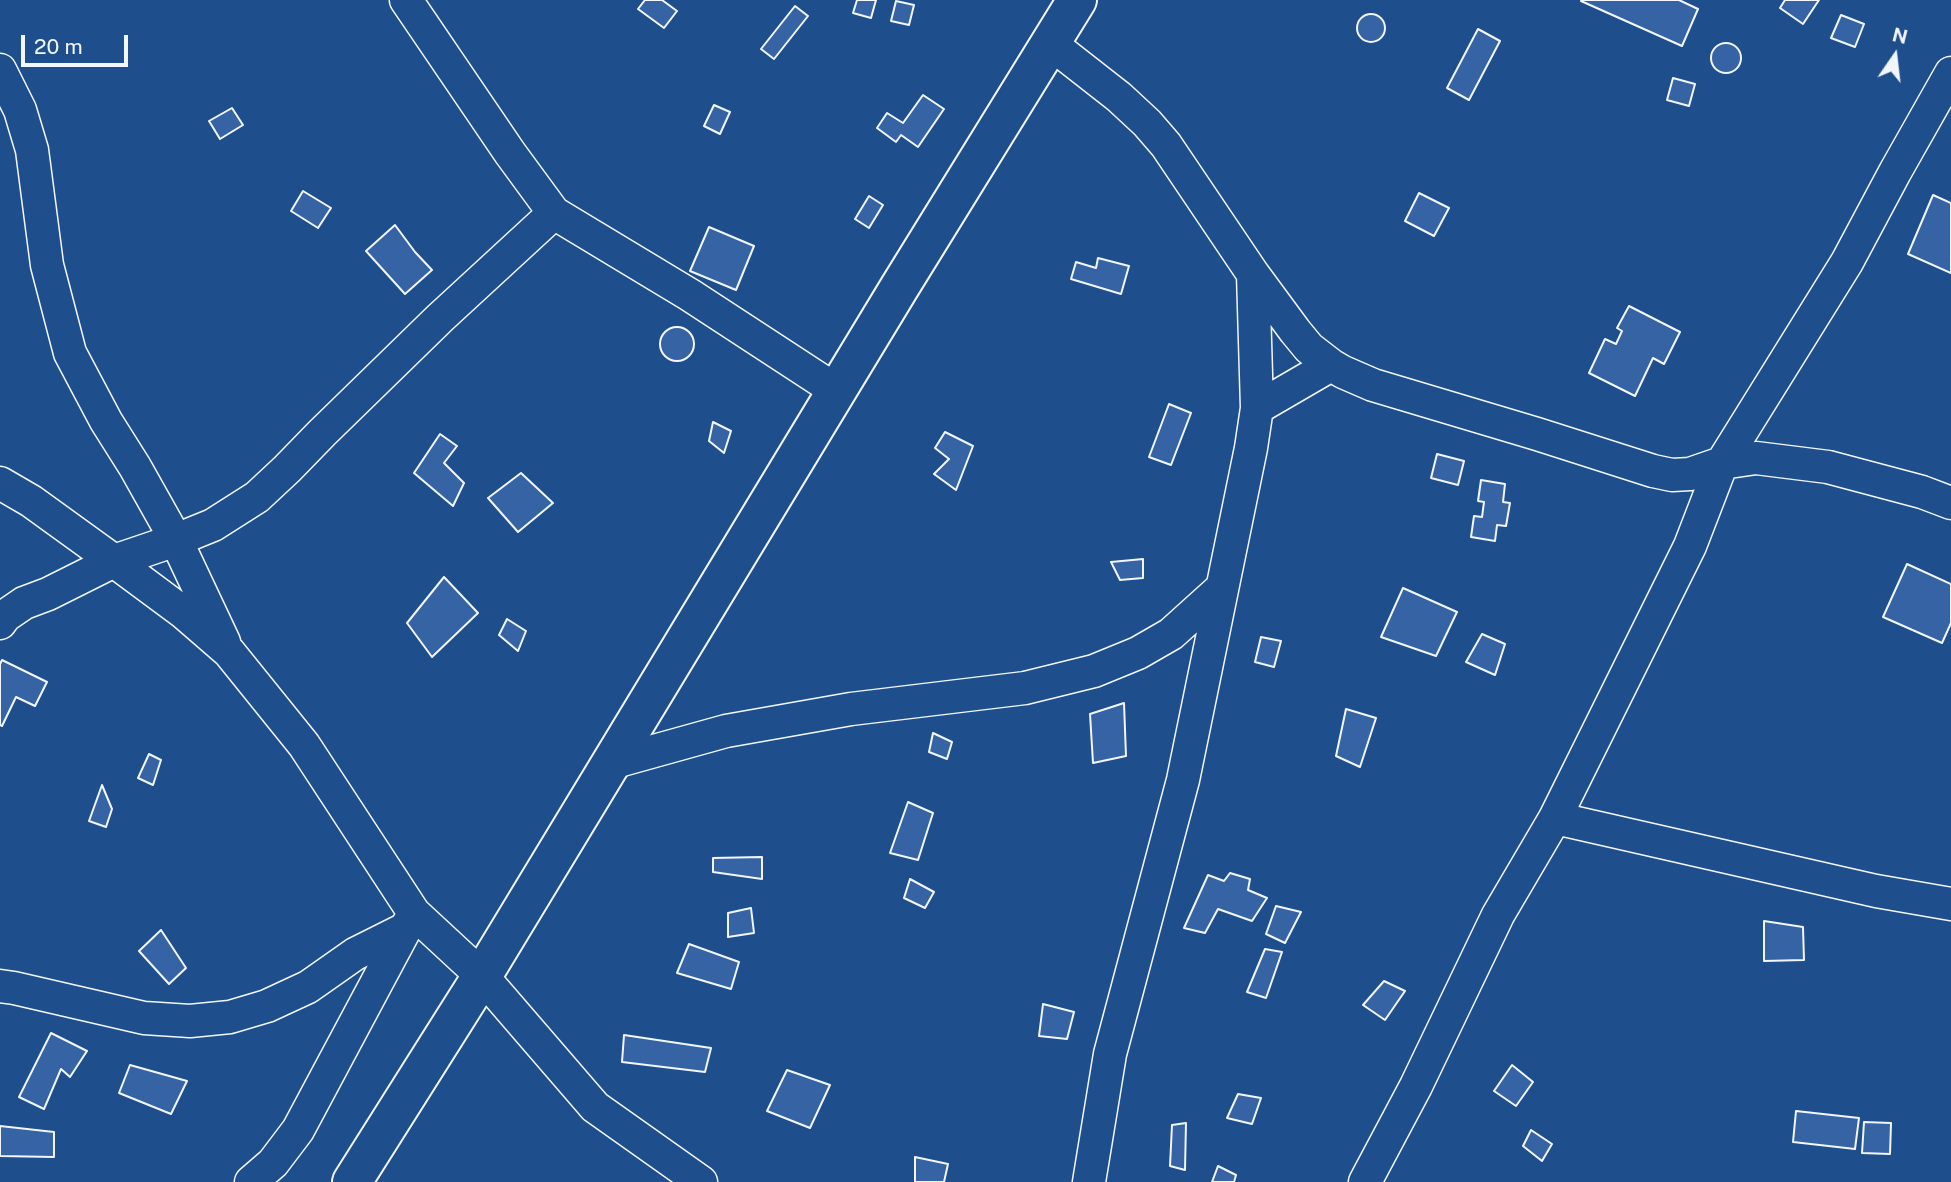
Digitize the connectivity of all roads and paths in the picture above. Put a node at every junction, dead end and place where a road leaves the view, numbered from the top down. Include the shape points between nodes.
1 (406, 0) edge
2 (1077, 0) edge
3 (1050, 43) junction
4 (0, 70) edge
5 (1951, 73) edge
6 (1937, 118) edge
7 (554, 213) junction
8 (1253, 274) junction
9 (1331, 365) junction
10 (836, 391) junction
11 (1257, 408) junction
12 (1722, 463) junction
13 (0, 483) edge
14 (1951, 503) edge
15 (176, 540) junction
16 (114, 561) junction
17 (1222, 588) junction
18 (0, 623) edge
19 (229, 652) junction
20 (611, 763) junction
21 (1555, 818) junction
22 (1951, 904) edge
23 (409, 921) junction
24 (482, 976) junction
25 (0, 986) edge
26 (251, 1182) edge
27 (352, 1182) edge
28 (701, 1182) edge
29 (1089, 1182) edge
30 (1365, 1182) edge

1 - 7 street
2 - 3 street
3 - 8 street via 1147,123
3 - 10 street
4 - 15 street via 20,110 32,150 47,265 70,353
5 - 6 street
6 - 12 street
7 - 10 street
7 - 15 street via 257,497 212,525
8 - 9 street via 1309,348
8 - 11 street
9 - 11 street
9 - 12 street via 1373,385 1653,471 1690,474
10 - 20 street
11 - 17 street
12 - 14 street via 1756,458 1828,467
12 - 21 street via 1690,546
13 - 16 street
15 - 16 street
15 - 19 street
16 - 18 street via 24,603
16 - 19 street
17 - 20 street via 1171,634 1094,671 1025,688 851,709 726,731
17 - 29 street via 1183,780 1110,1054
19 - 23 street via 304,745
20 - 24 street
21 - 22 street
21 - 30 street via 1498,915
23 - 24 street
23 - 25 street via 308,987 230,1017 190,1021 144,1018
23 - 26 street via 298,1130 273,1163
24 - 27 street
24 - 28 street via 595,1107

